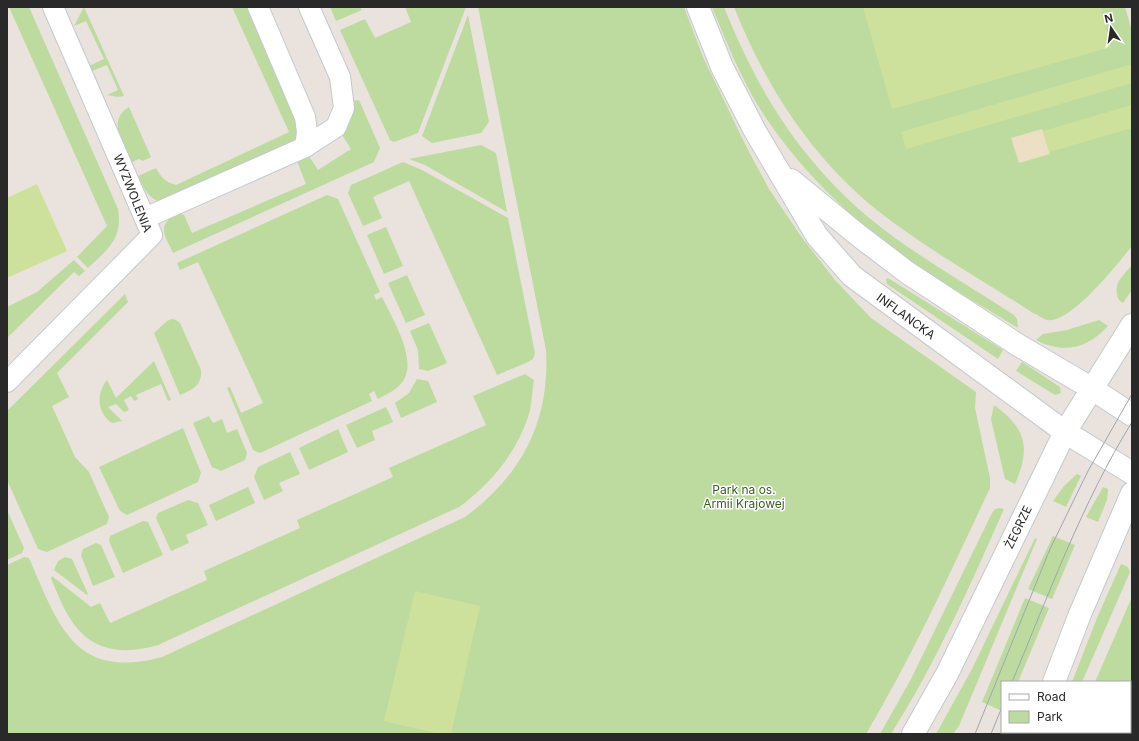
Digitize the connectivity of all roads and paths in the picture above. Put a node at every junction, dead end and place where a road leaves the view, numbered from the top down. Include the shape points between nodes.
1 (52, 7) edge
2 (258, 7) edge
3 (309, 7) edge
4 (698, 7) edge
5 (306, 147) junction
6 (779, 170) junction
7 (145, 218) junction
8 (1132, 326) edge
9 (7, 382) edge
10 (1091, 388) junction
11 (1132, 415) edge
12 (1065, 432) junction
13 (1132, 473) edge
14 (1132, 493) edge
15 (1054, 681) edge
16 (913, 734) edge

1 - 7 street, WYZWOLENIA
2 - 5 street via 305,117
3 - 5 street via 340,77 344,108 336,127
4 - 6 street, INFLANCKA via 722,67
5 - 7 street
6 - 10 street, INFLANCKA via 858,236 908,273 1018,345
6 - 12 street, INFLANCKA via 817,236 852,276
7 - 9 street, WYZWOLENIA via 152,235
8 - 10 street, ŻEGRZE
10 - 11 street, INFLANCKA
10 - 12 street, ŻEGRZE
12 - 13 street, INFLANCKA
12 - 16 street, ŻEGRZE via 947,674
14 - 15 street via 1086,599

